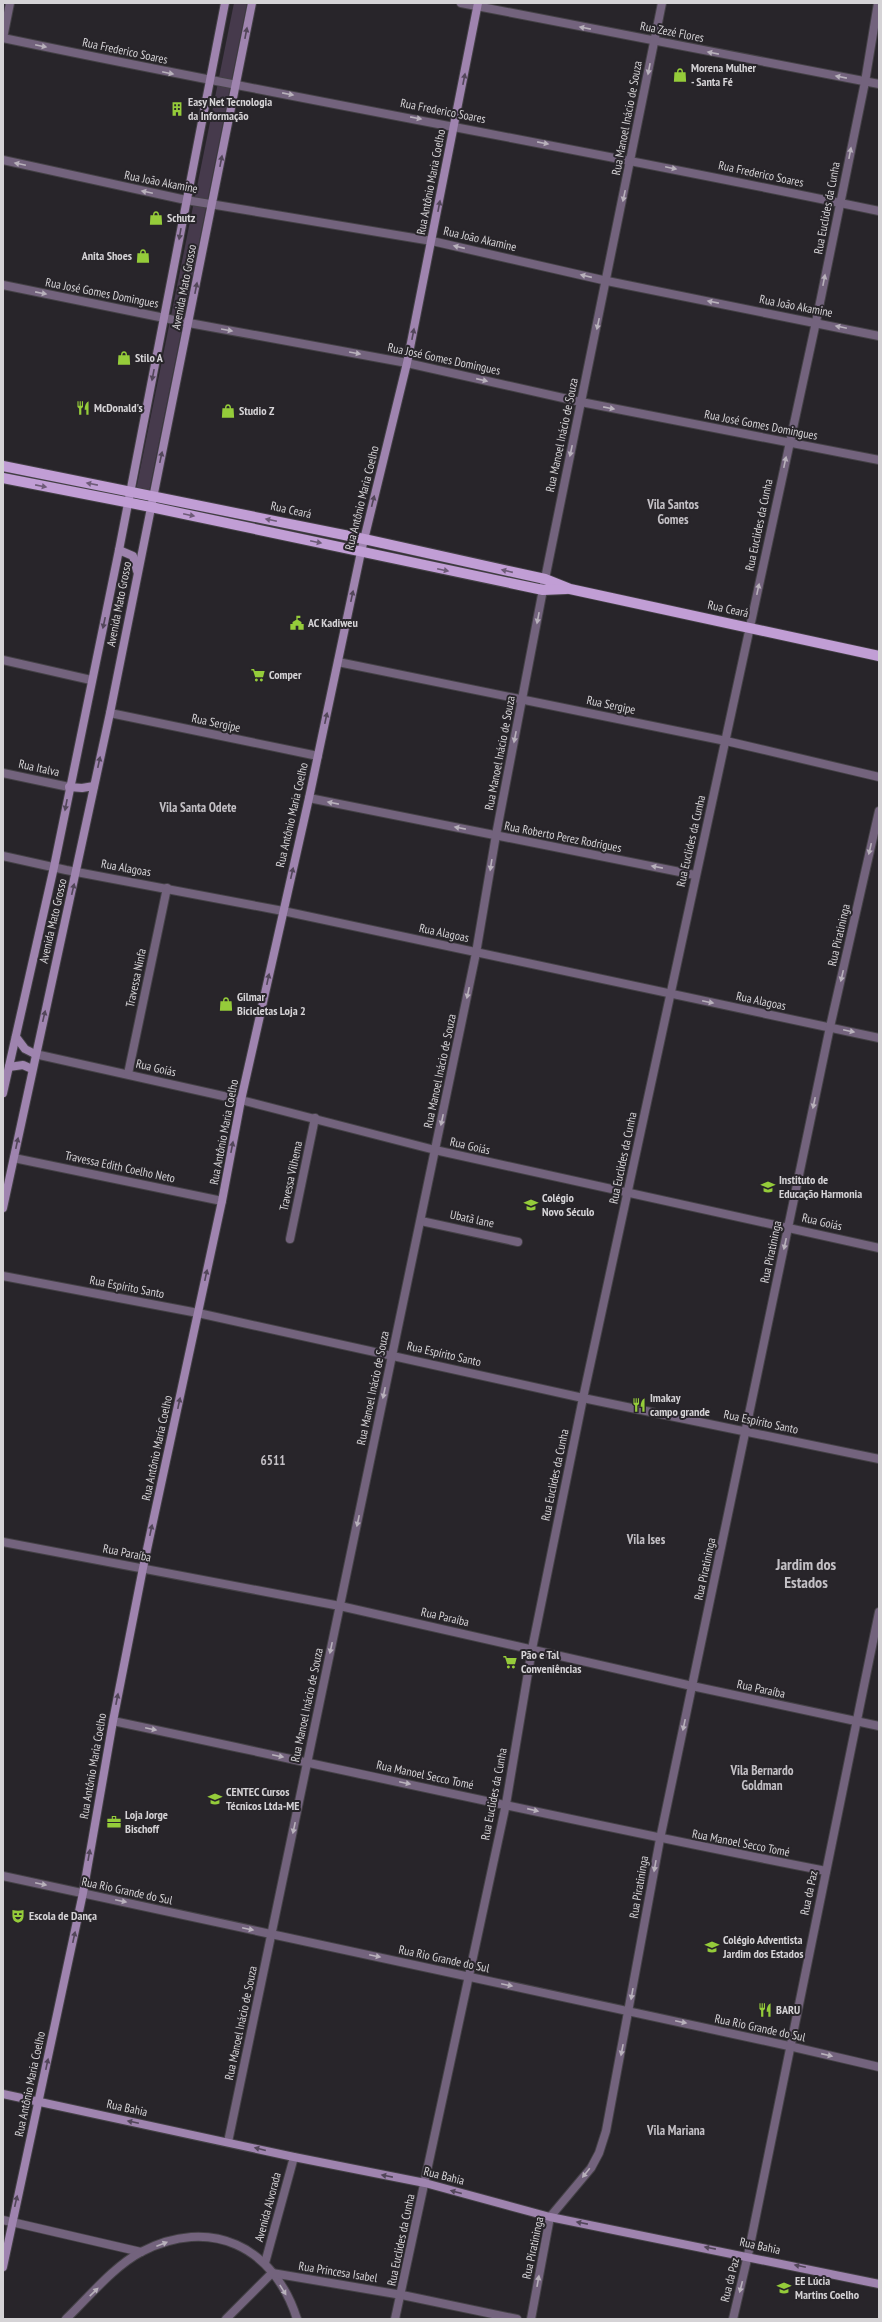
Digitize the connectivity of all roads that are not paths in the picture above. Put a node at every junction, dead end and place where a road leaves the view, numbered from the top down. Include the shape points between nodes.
1 (10, 3) edge
2 (226, 3) edge
3 (252, 3) edge
4 (461, 3) edge
5 (662, 3) edge
6 (878, 3) edge
7 (477, 5) edge
8 (3, 38) edge
9 (654, 41) junction
10 (210, 82) junction
11 (865, 82) junction
12 (879, 84) edge
13 (236, 85) junction
14 (455, 126) junction
15 (3, 160) edge
16 (632, 160) junction
17 (186, 200) junction
18 (840, 203) junction
19 (213, 204) junction
20 (879, 211) edge
21 (432, 241) junction
22 (606, 281) junction
23 (3, 285) edge
24 (164, 318) junction
25 (816, 322) junction
26 (189, 323) junction
27 (879, 336) edge
28 (408, 363) junction
29 (581, 402) junction
30 (789, 443) junction
31 (879, 460) edge
32 (3, 466) edge
33 (3, 478) edge
34 (130, 491) junction
35 (153, 495) junction
36 (128, 502) junction
37 (151, 507) junction
38 (364, 539) junction
39 (119, 550) junction
40 (361, 552) junction
41 (138, 574) junction
42 (545, 579) junction
43 (570, 589) junction
44 (543, 590) junction
45 (750, 627) junction
46 (879, 656) edge
47 (3, 660) edge
48 (338, 662) junction
49 (91, 680) junction
50 (523, 699) junction
51 (110, 713) junction
52 (726, 741) junction
53 (318, 756) junction
54 (3, 773) edge
55 (879, 777) edge
56 (94, 786) junction
57 (69, 787) junction
58 (309, 798) junction
59 (879, 811) edge
60 (496, 835) junction
61 (3, 856) edge
62 (54, 867) junction
63 (76, 871) junction
64 (695, 875) junction
65 (167, 888) junction
66 (283, 911) junction
67 (476, 953) junction
68 (670, 994) junction
69 (830, 1027) junction
70 (16, 1037) junction
71 (879, 1038) edge
72 (35, 1054) junction
73 (9, 1067) junction
74 (32, 1069) junction
75 (128, 1074) junction
76 (5, 1078) edge
77 (3, 1093) edge
78 (242, 1100) junction
79 (315, 1118) junction
80 (435, 1150) junction
81 (14, 1158) junction
82 (628, 1193) junction
83 (222, 1201) junction
84 (3, 1208) edge
85 (421, 1220) junction
86 (788, 1227) junction
87 (290, 1239) dead end
88 (518, 1242) dead end
89 (879, 1248) edge
90 (3, 1276) edge
91 (198, 1313) junction
92 (392, 1355) junction
93 (583, 1398) junction
94 (747, 1431) junction
95 (879, 1459) edge
96 (3, 1542) edge
97 (143, 1568) junction
98 (340, 1606) junction
99 (879, 1612) edge
100 (532, 1649) junction
101 (692, 1686) junction
102 (113, 1721) junction
103 (857, 1722) junction
104 (879, 1726) edge
105 (308, 1762) junction
106 (506, 1804) junction
107 (660, 1839) junction
108 (826, 1871) junction
109 (3, 1876) edge
110 (83, 1893) junction
111 (272, 1934) junction
112 (469, 1977) junction
113 (629, 2011) junction
114 (789, 2046) junction
115 (879, 2067) edge
116 (3, 2094) edge
117 (39, 2102) junction
118 (228, 2142) junction
119 (294, 2157) junction
120 (425, 2183) junction
121 (550, 2217) junction
122 (3, 2220) edge
123 (12, 2222) junction
124 (141, 2252) junction
125 (748, 2255) junction
126 (265, 2263) junction
127 (3, 2267) edge
128 (272, 2273) junction
129 (879, 2284) edge
130 (402, 2295) junction
131 (66, 2319) edge
132 (226, 2319) edge
133 (297, 2319) edge
134 (395, 2319) edge
135 (517, 2319) edge
136 (531, 2319) edge
137 (733, 2319) edge

1 - 8 street
2 - 10 street, Avenida Mato Grosso
13 -> 3 street, Avenida Mato Grosso
4 - 7 street, Rua Zezé Flores
5 - 9 street, Rua Manoel Inácio de Souza
6 - 11 street, Rua Euclides da Cunha
9 -> 7 street, Rua Zezé Flores
14 -> 7 street, Rua Antônio Maria Coelho
8 -> 10 street, Rua Frederico Soares
11 -> 9 street, Rua Zezé Flores
9 -> 16 street, Rua Manoel Inácio de Souza
10 - 13 street, Rua Frederico Soares
10 - 17 street, Avenida Mato Grosso
11 - 12 street, Rua Zezé Flores
18 -> 11 street, Rua Euclides da Cunha
13 -> 14 street, Rua Frederico Soares
19 -> 13 street, Avenida Mato Grosso
14 -> 16 street, Rua Frederico Soares
21 -> 14 street, Rua Antônio Maria Coelho
17 -> 15 street, Rua João Akamine
16 -> 18 street, Rua Frederico Soares
16 -> 22 street, Rua Manoel Inácio de Souza
17 - 19 street, Rua João Akamine
17 -> 24 street, Avenida Mato Grosso
18 - 20 street, Rua Frederico Soares
25 -> 18 street, Rua Euclides da Cunha
19 - 21 street, Rua João Akamine
26 -> 19 street, Avenida Mato Grosso
22 -> 21 street, Rua João Akamine
28 -> 21 street, Rua Antônio Maria Coelho
25 -> 22 street, Rua João Akamine
22 -> 29 street, Rua Manoel Inácio de Souza
23 -> 24 street, Rua José Gomes Domingues
24 - 26 street, Rua José Gomes Domingues
24 -> 34 street, Avenida Mato Grosso
27 -> 25 street, Rua João Akamine
25 - 30 street, Rua Euclides da Cunha
26 -> 28 street, Rua José Gomes Domingues
35 -> 26 street, Avenida Mato Grosso
28 -> 29 street, Rua José Gomes Domingues
38 -> 28 street, Rua Antônio Maria Coelho
29 -> 30 street, Rua José Gomes Domingues
29 -> 42 street, Rua Manoel Inácio de Souza
30 - 31 street, Rua José Gomes Domingues
45 -> 30 street, Rua Euclides da Cunha
34 -> 32 main road, Rua Ceará
33 -> 36 main road, Rua Ceará
34 - 35 main road, Rua Ceará
34 - 36 street, Avenida Mato Grosso
35 - 37 street, Avenida Mato Grosso
38 -> 35 main road, Rua Ceará
36 - 37 main road, Rua Ceará
36 - 39 street, Avenida Mato Grosso
37 -> 40 main road, Rua Ceará
37 - 41 street, Avenida Mato Grosso
38 - 40 street, Rua Antônio Maria Coelho
42 -> 38 main road, Rua Ceará
39 - 41 street via 133,556
39 -> 49 street, Avenida Mato Grosso
40 -> 44 main road, Rua Ceará
48 -> 40 street, Rua Antônio Maria Coelho
41 - 51 street, Avenida Mato Grosso
42 - 43 main road, Rua Ceará
42 - 44 street, Rua Manoel Inácio de Souza
43 - 44 main road, Rua Ceará
43 - 45 main road, Rua Ceará
44 -> 50 street, Rua Manoel Inácio de Souza
45 - 46 main road, Rua Ceará
45 - 52 street, Rua Euclides da Cunha
47 - 49 street
48 - 50 street, Rua Sergipe
53 -> 48 street, Rua Antônio Maria Coelho
49 - 57 street, Avenida Mato Grosso
50 - 52 street, Rua Sergipe
50 -> 60 street, Rua Manoel Inácio de Souza
51 - 53 street, Rua Sergipe
56 -> 51 street, Avenida Mato Grosso
52 - 55 street, Rua Sergipe
52 - 64 street, Rua Euclides da Cunha
53 - 58 street, Rua Antônio Maria Coelho
54 - 57 street, Rua Italva
56 - 57 street
56 - 63 street, Avenida Mato Grosso
57 -> 62 street, Avenida Mato Grosso
60 -> 58 street, Rua Roberto Perez Rodrigues
66 -> 58 street, Rua Antônio Maria Coelho
59 -> 69 street, Rua Piratininga
64 -> 60 street, Rua Roberto Perez Rodrigues
60 -> 67 street, Rua Manoel Inácio de Souza
61 - 62 street, Rua Alagoas
62 - 63 street, Rua Alagoas
62 - 70 street, Avenida Mato Grosso
63 - 65 street, Rua Alagoas
72 -> 63 street, Avenida Mato Grosso
64 - 68 street, Rua Euclides da Cunha
65 - 66 street, Rua Alagoas
65 - 75 street, Travessa Ninfa
66 - 67 street, Rua Alagoas
78 -> 66 street, Rua Antônio Maria Coelho
67 - 68 street, Rua Alagoas
67 -> 80 street, Rua Manoel Inácio de Souza
68 -> 69 street, Rua Alagoas
68 - 82 street, Rua Euclides da Cunha
69 -> 71 street, Rua Alagoas
69 -> 86 street, Rua Piratininga
70 - 72 street via 25,1049
70 - 73 street, Avenida Mato Grosso
72 - 74 street, Avenida Mato Grosso
72 - 75 street, Rua Goiás
73 - 74 street via 23,1065
73 - 76 street, Avenida Mato Grosso
81 -> 74 street, Avenida Mato Grosso
75 - 78 street, Rua Goiás
76 - 77 street, Avenida Mato Grosso
78 - 79 street, Rua Goiás
83 -> 78 street, Rua Antônio Maria Coelho
79 - 80 street, Rua Goiás
79 - 87 street, Travessa Vilhema
80 - 82 street, Rua Goiás
80 - 85 street, Rua Manoel Inácio de Souza
81 - 83 street, Travessa Edith Coelho Neto
81 - 84 street, Avenida Mato Grosso
82 - 86 street, Rua Goiás
82 - 93 street, Rua Euclides da Cunha
91 -> 83 street, Rua Antônio Maria Coelho
85 - 88 street, Ubatã lane
85 - 92 street, Rua Manoel Inácio de Souza
86 - 89 street, Rua Goiás
86 -> 94 street, Rua Piratininga
90 - 91 street, Rua Espírito Santo
91 - 92 street, Rua Espírito Santo
97 -> 91 street, Rua Antônio Maria Coelho
92 - 93 street, Rua Espírito Santo
92 -> 98 street, Rua Manoel Inácio de Souza
93 - 94 street, Rua Espírito Santo
93 - 100 street, Rua Euclides da Cunha
94 - 95 street, Rua Espírito Santo
94 - 101 street, Rua Piratininga
96 - 97 street, Rua Paraíba
97 - 98 street, Rua Paraíba
102 -> 97 street, Rua Antônio Maria Coelho
98 - 100 street, Rua Paraíba
98 -> 105 street, Rua Manoel Inácio de Souza
99 - 103 street, Rua da Paz
100 - 101 street, Rua Paraíba
100 - 106 street, Rua Euclides da Cunha
101 - 103 street, Rua Paraíba
101 -> 107 street, Rua Piratininga
102 -> 105 street, Rua Manoel Secco Tomé
110 -> 102 street, Rua Antônio Maria Coelho
103 - 104 street, Rua Paraíba
103 - 108 street, Rua da Paz
105 -> 106 street, Rua Manoel Secco Tomé
105 -> 111 street, Rua Manoel Inácio de Souza
106 -> 107 street, Rua Manoel Secco Tomé
106 - 112 street, Rua Euclides da Cunha
107 - 108 street, Rua Manoel Secco Tomé
107 -> 113 street, Rua Piratininga
108 - 114 street, Rua da Paz
109 -> 110 street, Rua Rio Grande do Sul
110 -> 111 street, Rua Rio Grande do Sul
117 -> 110 street, Rua Antônio Maria Coelho
111 -> 112 street, Rua Rio Grande do Sul
111 - 118 street, Rua Manoel Inácio de Souza
112 -> 113 street, Rua Rio Grande do Sul
112 - 120 street, Rua Euclides da Cunha
113 -> 114 street, Rua Rio Grande do Sul
113 -> 121 street, Rua Piratininga via 606,2131 599,2154
114 -> 115 street, Rua Rio Grande do Sul
114 - 125 street, Rua da Paz
116 - 117 street, Rua Bahia
118 -> 117 street, Rua Bahia
123 -> 117 street, Rua Antônio Maria Coelho
119 -> 118 street, Rua Bahia
120 -> 119 street, Rua Bahia
119 - 126 street, Avenida Alvorada
121 -> 120 street, Rua Bahia
120 - 130 street, Rua Euclides da Cunha
125 -> 121 street, Rua Bahia
136 -> 121 street, Rua Piratininga
122 - 123 street
123 - 124 street
123 - 127 street, Rua Antônio Maria Coelho
124 -> 126 street via 174,2239 213,2238 248,2249
131 -> 124 street via 127,2261
129 -> 125 street, Rua Bahia
125 -> 137 street, Rua da Paz
126 - 128 street
128 - 130 street, Rua Princesa Isabel
128 - 132 street
128 -> 133 street via 287,2296
130 - 134 street, Rua Euclides da Cunha
130 - 135 street, Rua Princesa Isabel

